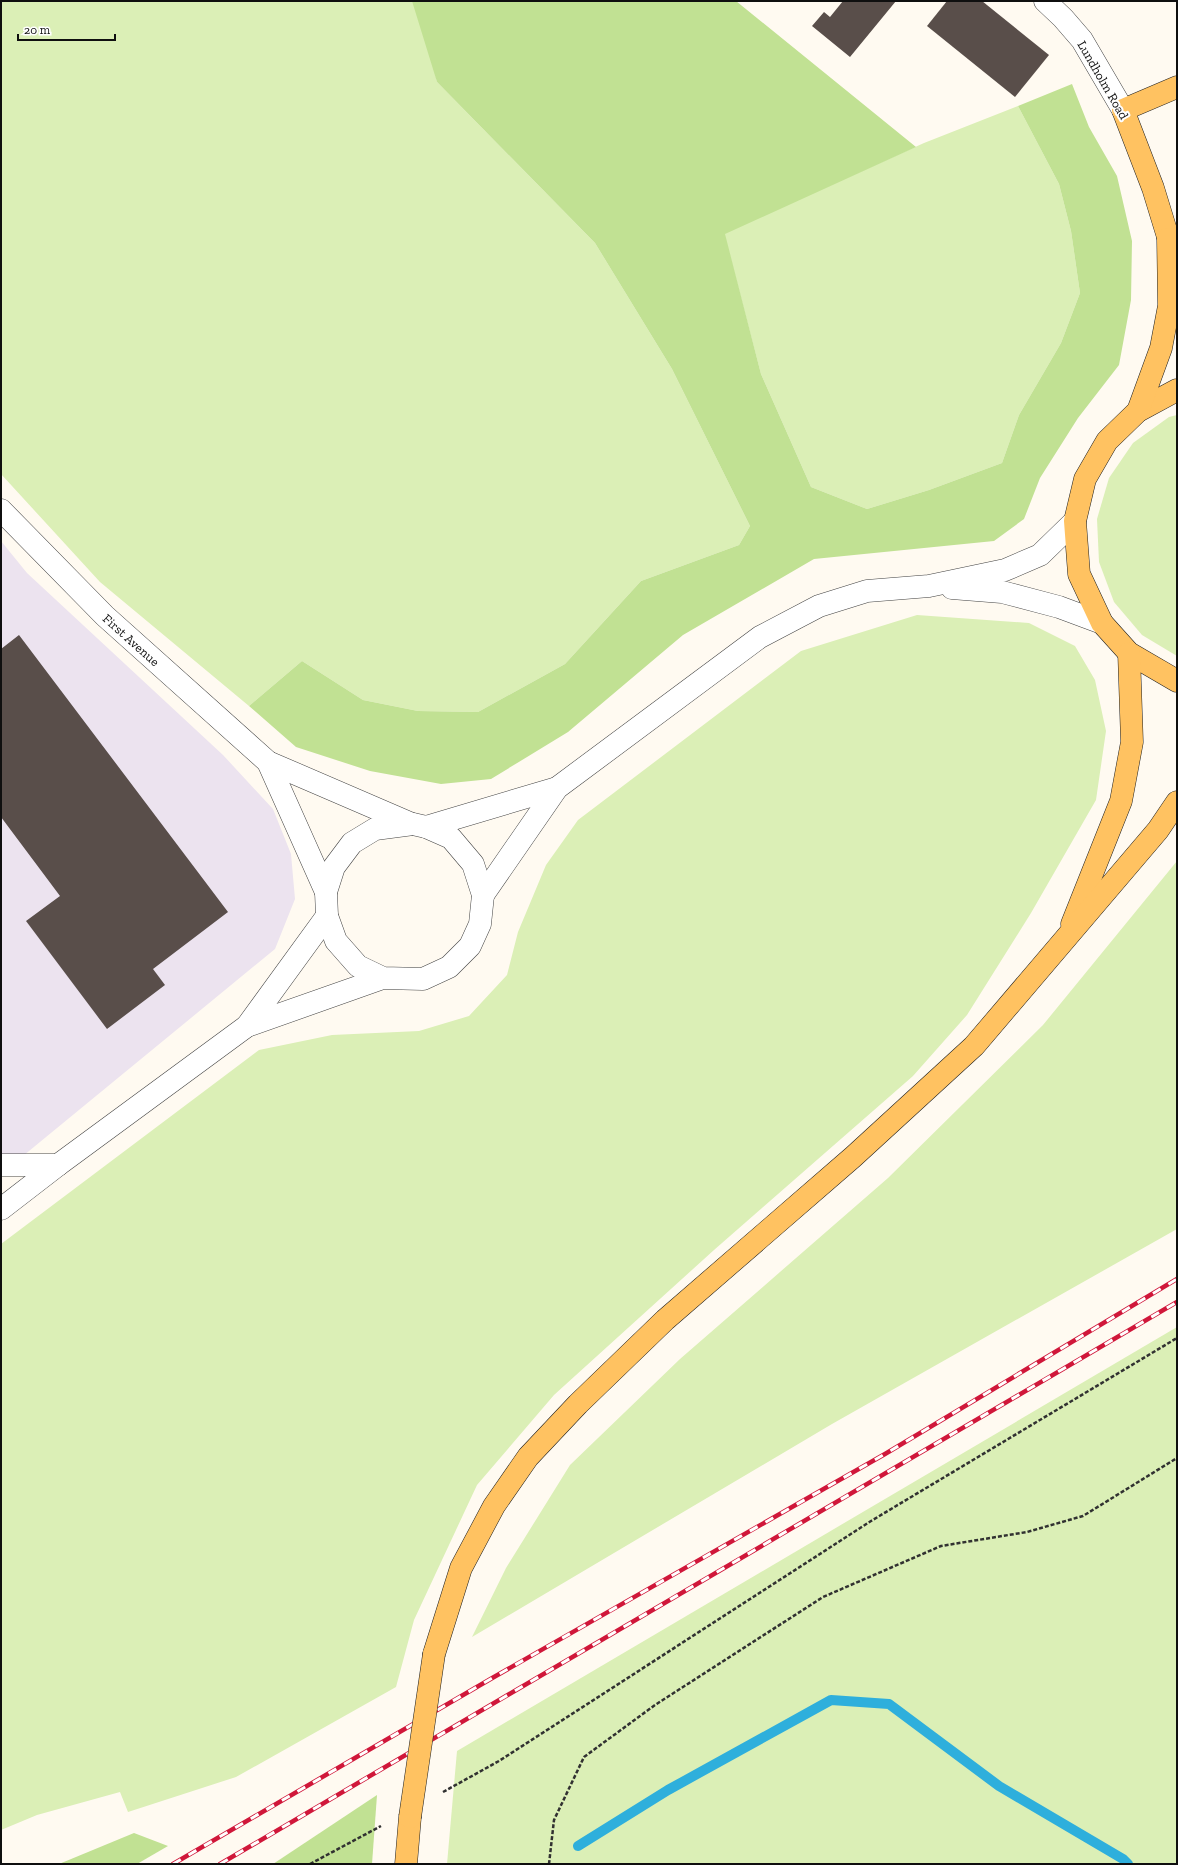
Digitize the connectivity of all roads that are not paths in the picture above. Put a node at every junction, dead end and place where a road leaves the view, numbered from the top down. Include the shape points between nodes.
1 (1045, 1) edge
2 (1177, 86) edge
3 (1123, 110) junction
4 (1173, 246) edge
5 (1177, 390) edge
6 (1138, 410) junction
7 (1, 510) edge
8 (1075, 521) junction
9 (929, 586) junction
10 (1102, 623) junction
11 (1129, 653) junction
12 (1177, 681) edge
13 (268, 762) junction
14 (557, 788) junction
15 (1177, 802) edge
16 (419, 825) junction
17 (326, 892) junction
18 (483, 895) junction
19 (327, 916) junction
20 (1064, 942) junction
21 (384, 978) junction
22 (247, 1026) junction
23 (1, 1165) edge
24 (58, 1165) junction
25 (1, 1209) edge
26 (406, 1864) edge

1 - 3 street, Lundholm Road via 1082,40
2 - 3 main road
3 - 4 main road, Lundholm Road
4 - 6 main road, Lundholm Road via 1169,306 1161,348
5 - 6 main road
6 - 8 main road via 1107,441 1085,478
7 - 13 street, First Avenue via 104,616
8 - 9 street via 1040,555 1005,570
8 - 10 main road via 1080,574
9 - 10 street via 1002,592 1059,606
9 - 14 street via 867,592 826,604 760,637
10 - 11 main road
11 - 12 main road
11 - 20 main road via 1132,742 1121,801
13 - 16 street, First Avenue
13 - 17 street, First Avenue
14 - 16 street
14 - 18 street
15 - 20 main road via 1158,830
16 - 17 street via 374,830 352,843 334,867
16 - 18 street, First Avenue via 451,838 474,864
17 - 19 street
18 - 21 street via 480,924 470,946 449,967 423,979
19 - 21 street via 336,941 358,966
19 - 22 street
20 - 26 main road, bridge via 974,1046 853,1157 665,1320 578,1404 528,1457 494,1506 461,1568 434,1654 410,1817
21 - 22 street
22 - 24 street
23 - 24 street
24 - 25 street

